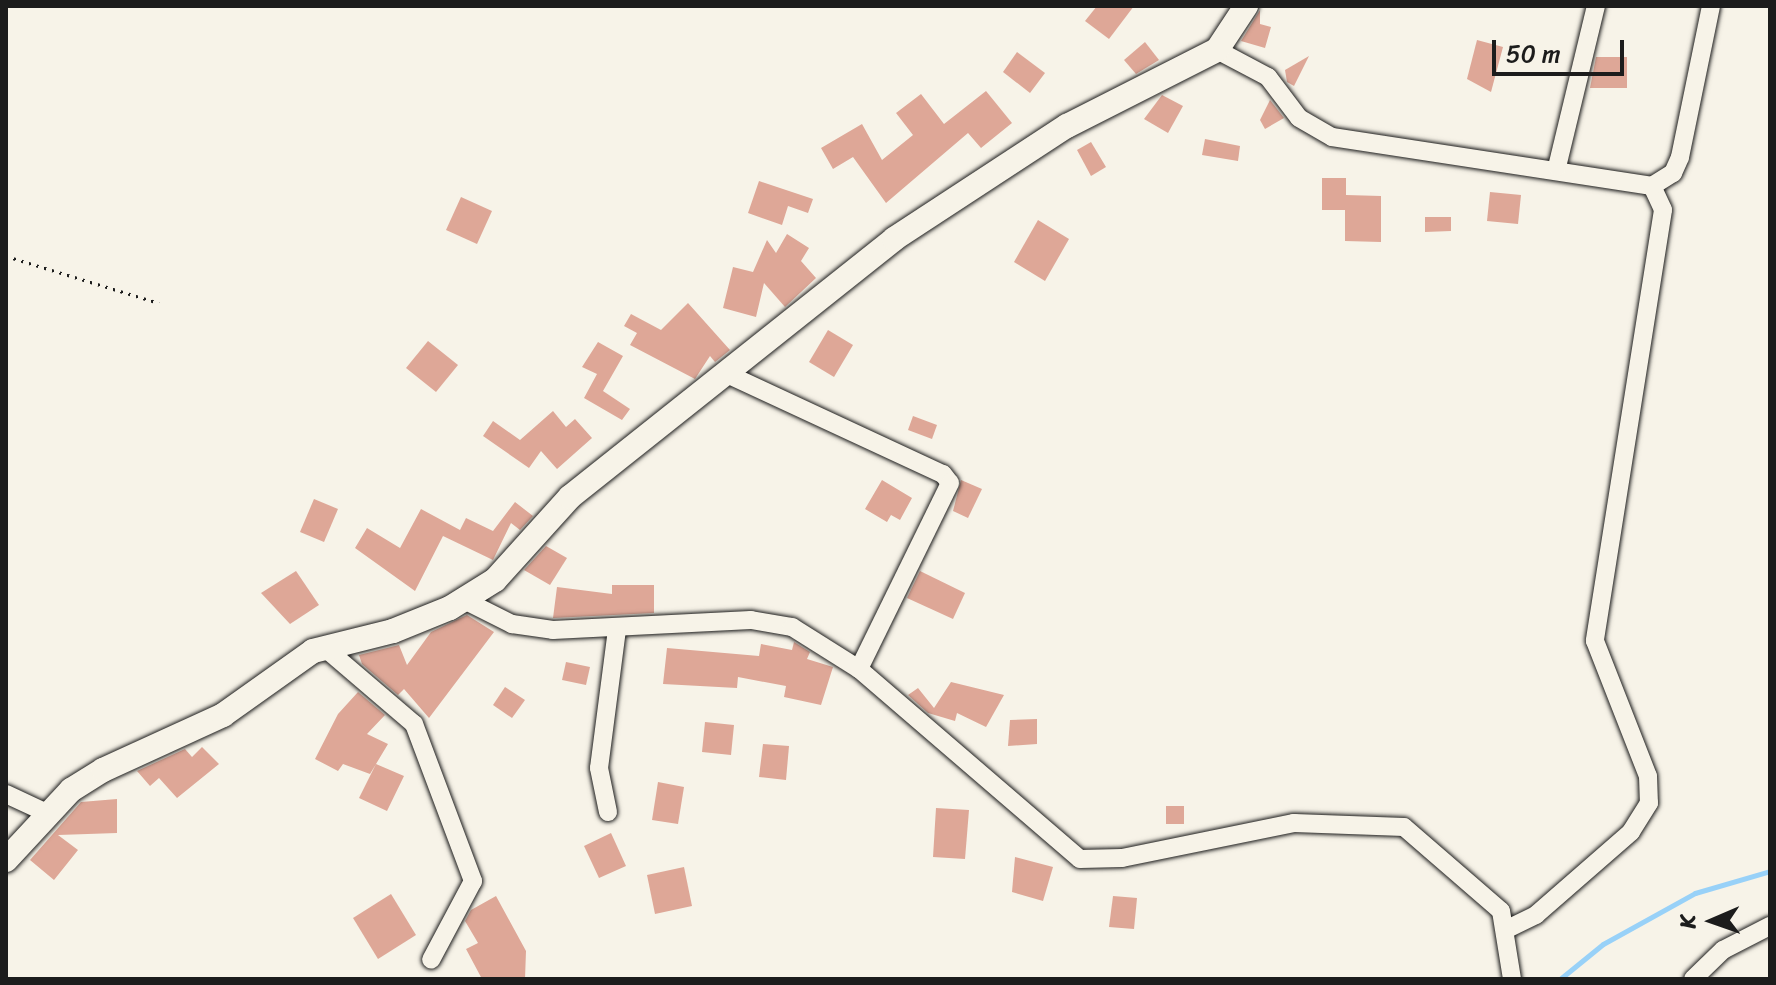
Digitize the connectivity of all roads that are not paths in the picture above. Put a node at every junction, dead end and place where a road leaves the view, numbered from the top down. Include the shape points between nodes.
1 (1246, 6) edge
2 (1596, 6) edge
3 (1711, 6) edge
4 (1217, 50) junction
5 (1557, 167) junction
6 (1652, 186) junction
7 (725, 373) junction
8 (464, 600) junction
9 (617, 629) junction
10 (325, 648) junction
11 (859, 669) junction
12 (6, 794) edge
13 (608, 812) dead end
14 (49, 814) junction
15 (6, 860) edge
16 (1770, 926) edge
17 (1507, 929) junction
18 (431, 960) dead end
19 (1512, 979) edge
20 (1693, 979) edge

1 - 4 street
2 - 5 street
3 - 6 street via 1680,157 1673,173
4 - 5 street via 1268,77 1299,118 1332,137
4 - 7 street via 1067,126 981,179
5 - 6 street
6 - 17 street via 1663,219 1595,641 1648,776 1649,803 1631,832 1536,915
7 - 8 street via 570,497 495,580
7 - 11 street via 943,474 950,483
8 - 9 street via 512,624
8 - 10 street via 393,631
9 - 11 street via 775,621
9 - 13 street via 599,768
10 - 14 street via 287,667 223,715 103,770
10 - 18 street via 414,724 473,881
11 - 17 street via 1080,859 1122,858 1294,823 1385,823 1404,827 1490,896
12 - 14 street
14 - 15 street
16 - 20 street via 1723,950
17 - 19 street

